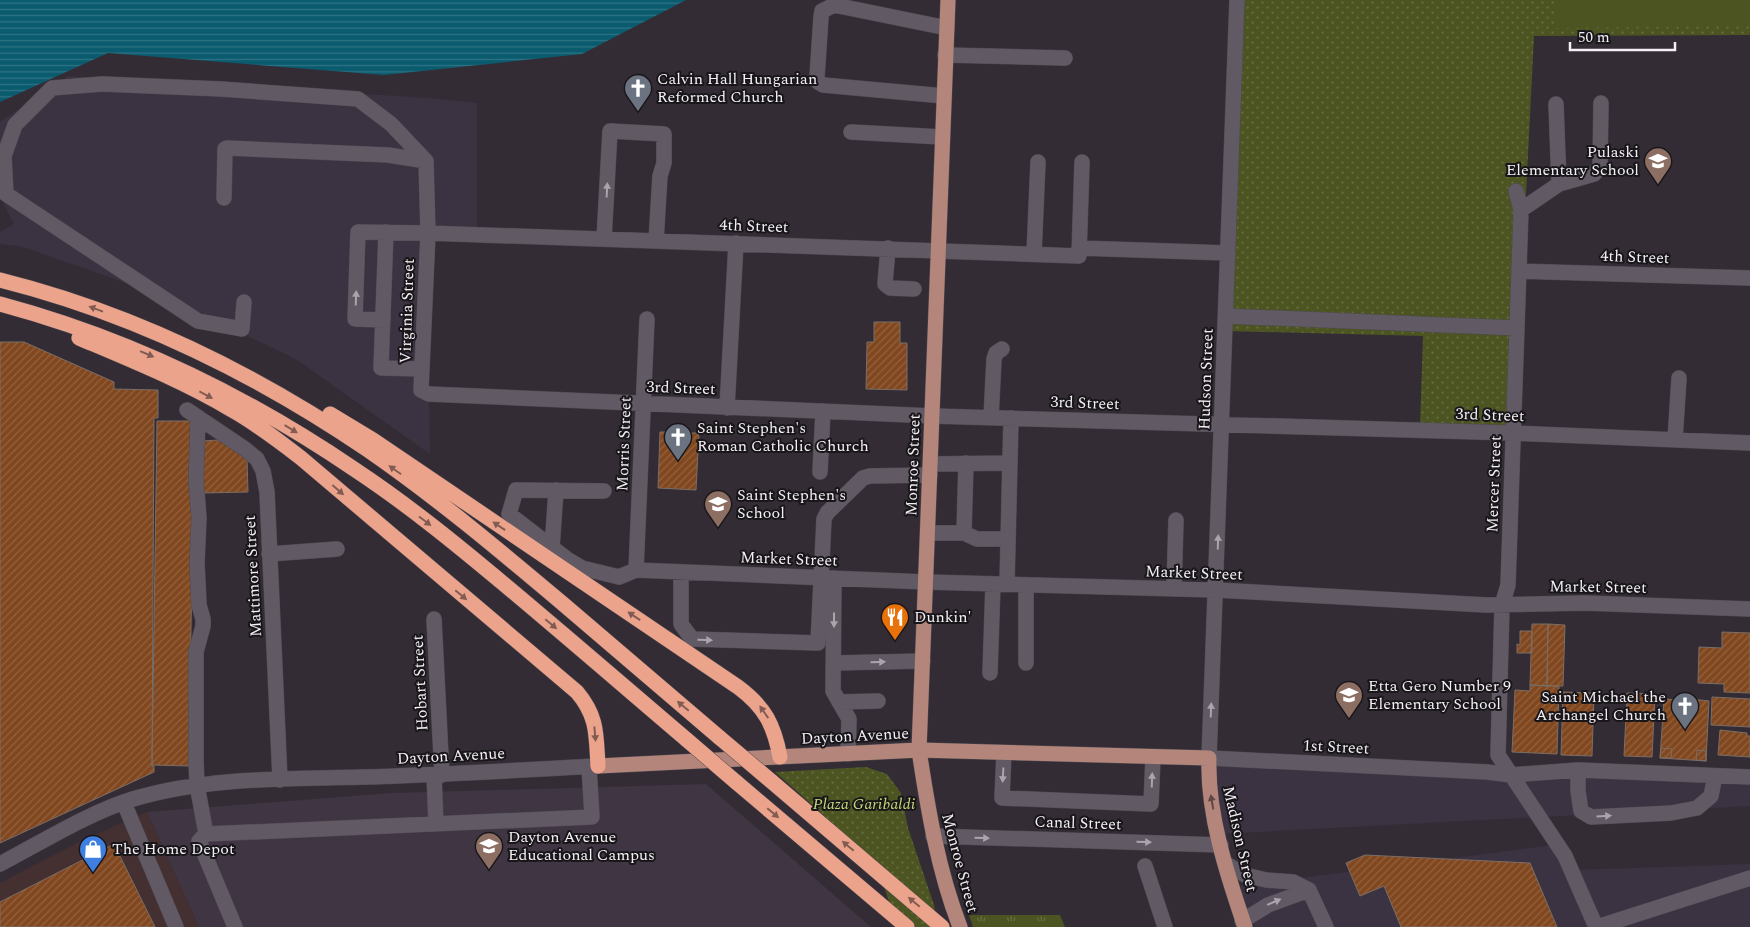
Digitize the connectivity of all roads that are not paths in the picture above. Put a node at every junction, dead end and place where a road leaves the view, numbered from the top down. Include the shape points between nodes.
1 (948, 0) edge
2 (1237, 0) edge
3 (947, 28) junction
4 (946, 54) junction
5 (1066, 58) dead end
6 (944, 96) junction
7 (1601, 103) dead end
8 (1556, 104) dead end
9 (851, 132) dead end
10 (942, 137) junction
11 (426, 161) junction
12 (1038, 162) dead end
13 (1082, 162) dead end
14 (1559, 184) junction
15 (1516, 191) dead end
16 (224, 198) dead end
17 (1521, 210) junction
18 (386, 232) junction
19 (428, 233) junction
20 (604, 239) junction
21 (656, 241) junction
22 (736, 243) junction
23 (888, 248) junction
24 (939, 250) junction
25 (1079, 252) junction
26 (1034, 254) junction
27 (1228, 254) junction
28 (1519, 270) junction
29 (1750, 278) edge
30 (0, 280) edge
31 (914, 289) dead end
32 (244, 302) dead end
33 (1, 304) edge
34 (1226, 316) junction
35 (647, 319) dead end
36 (383, 320) junction
37 (1517, 328) junction
38 (189, 348) junction
39 (1002, 350) dead end
40 (422, 369) junction
41 (1679, 378) dead end
42 (421, 390) joint
43 (643, 404) junction
44 (727, 408) junction
45 (823, 411) junction
46 (933, 416) junction
47 (991, 418) junction
48 (1011, 418) junction
49 (1222, 424) junction
50 (1513, 433) junction
51 (1674, 440) junction
52 (1750, 443) edge
53 (1010, 462) junction
54 (966, 463) junction
55 (931, 469) junction
56 (820, 472) dead end
57 (556, 490) junction
58 (604, 491) dead end
59 (1176, 520) dead end
60 (928, 533) junction
61 (964, 533) junction
62 (1008, 539) junction
63 (552, 548) junction
64 (337, 549) dead end
65 (269, 554) junction
66 (636, 570) junction
67 (682, 572) junction
68 (828, 578) junction
69 (926, 582) junction
70 (1000, 584) junction
71 (1026, 585) junction
72 (1174, 589) junction
73 (1216, 590) junction
74 (1502, 605) junction
75 (1750, 609) edge
76 (434, 619) dead end
77 (923, 661) junction
78 (834, 663) junction
79 (1026, 663) dead end
80 (990, 673) dead end
81 (878, 701) dead end
82 (839, 702) junction
83 (919, 750) junction
84 (1004, 753) junction
85 (848, 754) junction
86 (1153, 757) junction
87 (780, 758) junction
88 (1209, 758) junction
89 (593, 766) junction
90 (1578, 770) junction
91 (438, 775) junction
92 (1511, 775) junction
93 (1715, 776) junction
94 (1750, 777) edge
95 (280, 780) junction
96 (198, 785) junction
97 (124, 803) junction
98 (436, 823) junction
99 (206, 834) junction
100 (933, 836) junction
101 (1221, 845) junction
102 (0, 864) edge
103 (1226, 864) junction
104 (1145, 866) dead end
105 (1750, 878) edge
106 (1309, 890) junction
107 (903, 923) edge
108 (1243, 924) edge
109 (176, 927) edge
110 (235, 927) edge
111 (942, 927) edge
112 (960, 927) edge
113 (1164, 927) edge
114 (1326, 927) edge
115 (1596, 927) edge

1 - 3 main road, Monroe Street
2 - 27 street, Hudson Street
3 - 4 main road, Monroe Street
3 - 6 street via 834,6 828,8 822,11 821,17 817,77 823,85
4 - 5 street
4 - 6 main road, Monroe Street
6 - 10 main road, Monroe Street
7 - 14 street via 1600,167 1594,174
8 - 14 street
9 - 10 street
10 - 24 main road, Monroe Street
11 - 16 street via 360,153 227,148
11 - 19 street, Virginia Street
11 - 32 street via 392,124 358,99 102,84 52,88 15,125 4,156 6,194 198,321 242,329
12 - 26 street
13 - 25 street
14 - 17 street
15 - 17 street, Mercer Street
17 - 28 street, Mercer Street
18 - 19 street, 4th Street
18 - 36 street
36 -> 18 street, 4th Street via 355,319 358,232
19 - 20 street, 4th Street
19 - 40 street, Virginia Street
20 - 21 street, 4th Street
20 -> 21 street via 610,131 664,134
21 - 22 street, 4th Street
22 - 23 street, 4th Street
22 - 44 street
23 - 24 street, 4th Street
23 - 31 street via 885,284 890,288
24 - 26 street, 4th Street
24 - 46 main road, Monroe Street
25 - 26 street, 4th Street
25 - 27 street, 4th Street
27 - 34 street, Hudson Street
28 - 29 street, 4th Street
28 - 37 street, Mercer Street
38 -> 30 highway via 82,304
33 -> 89 highway via 205,395 234,410 281,443 576,692 586,703 595,728
33 -> 107 highway, bridge via 75,326 145,353 218,388 355,469 437,529
34 - 37 street
34 - 49 street, Hudson Street
35 - 43 street, Morris Street
36 - 40 street via 381,368
37 - 50 street, Mercer Street
87 -> 38 highway via 772,724 763,709 738,686 365,435 264,378
111 -> 38 highway, bridge via 451,511 368,450 293,403
39 - 47 street via 994,359
40 - 42 street, Virginia Street
41 - 51 street
42 - 43 street, 3rd Street via 437,396
43 - 44 street, 3rd Street
43 - 66 street, Morris Street
44 - 45 street, 3rd Street
45 - 46 street, 3rd Street
45 - 56 street
46 - 47 street, 3rd Street
46 - 55 main road, Monroe Street
47 - 48 street, 3rd Street
48 - 49 street, 3rd Street
48 - 53 street
49 - 50 street, 3rd Street
73 -> 49 street, Hudson Street
50 - 51 street, 3rd Street
50 - 74 street, Mercer Street via 1508,585
51 - 52 street, 3rd Street
53 - 54 street
53 - 62 street
54 - 55 street
54 - 61 street
55 - 60 main road, Monroe Street
55 - 68 street via 863,478 827,513 824,519
57 - 58 street
57 - 63 street
57 - 63 street, Market Street via 516,490 509,514
59 - 72 street
60 - 61 street
60 - 69 main road, Monroe Street
61 - 62 street via 977,539
62 - 70 street
63 - 66 street, Market Street via 592,572 619,577
64 - 65 street
65 - 95 street, Mattimore Street
65 - 96 street, Mattimore Street via 267,492 257,459 192,413 199,518 199,605 203,619 196,652
66 - 67 street, Market Street
67 - 68 street, Market Street
67 -> 68 street via 681,624 692,639 818,643
68 - 69 street, Market Street
68 -> 78 street
69 - 70 street, Market Street
69 - 77 main road, Monroe Street
70 - 71 street, Market Street
70 - 80 street
71 - 72 street, Market Street
71 - 79 street
72 - 73 street, Market Street
73 - 74 street, Market Street
88 -> 73 street, Hudson Street
74 - 75 street, Market Street via 1585,603
74 - 92 street, Mercer Street via 1498,755
76 - 91 street, Hobart Street
78 -> 77 street
77 - 83 main road, Monroe Street
78 - 82 street via 833,691
81 - 82 street
82 - 85 street via 848,719
83 - 84 main road, 1st Street
83 - 85 main road, Dayton Avenue
83 - 100 main road, Monroe Street
84 - 86 main road, 1st Street
84 -> 86 street via 1002,798 1151,804
85 - 87 main road, Dayton Avenue
86 - 88 main road, 1st Street
87 - 89 main road, Dayton Avenue
88 - 92 street, 1st Street
101 -> 88 main road, Madison Street via 1208,782
89 - 91 street, Dayton Avenue
89 - 98 street via 592,817
90 - 92 street, 1st Street
90 - 93 street, 1st Street
90 -> 93 street via 1581,812 1591,817 1671,813 1697,808 1711,796
91 - 95 street, Dayton Avenue
91 - 98 street, Hobart Street
92 - 115 street, Mercer Street via 1565,856
93 - 94 street, 1st Street
95 - 96 street, Dayton Avenue
96 - 97 street, Dayton Avenue
96 - 99 street
97 - 102 street, Dayton Avenue
97 - 109 street
98 - 99 street
99 - 110 street via 199,841
100 -> 101 street, Canal Street
100 - 112 main road, Monroe Street
101 - 103 main road, Madison Street
103 - 106 street via 1245,875 1293,882
103 - 108 main road, Madison Street
104 - 113 street
105 - 115 street
108 -> 106 street via 1268,905
106 - 114 street

